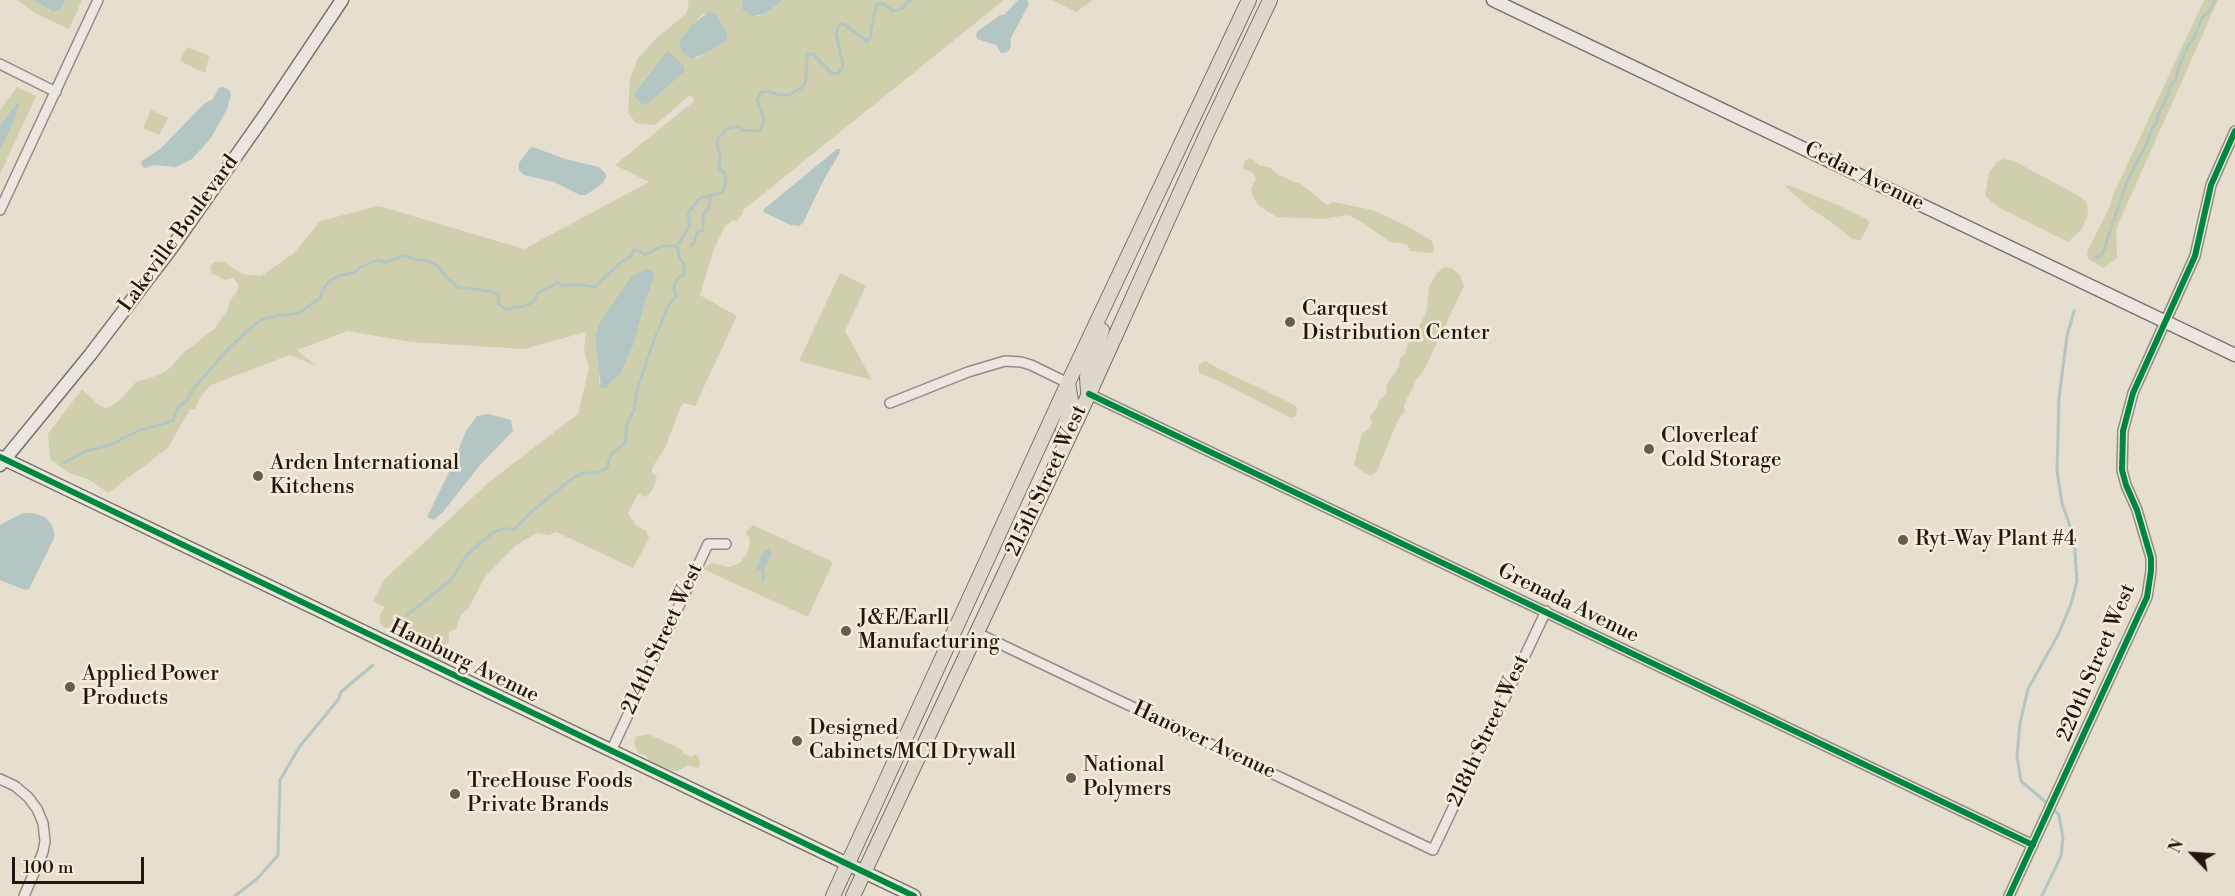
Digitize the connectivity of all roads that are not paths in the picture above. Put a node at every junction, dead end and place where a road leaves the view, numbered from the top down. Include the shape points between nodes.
1 (98, 0) edge
2 (342, 0) edge
3 (1249, 0) edge
4 (1270, 0) edge
5 (1493, 0) edge
6 (0, 64) edge
7 (56, 92) junction
8 (2235, 131) edge
9 (0, 210) edge
10 (1121, 268) junction
11 (2166, 322) junction
12 (2235, 355) edge
13 (1068, 382) junction
14 (1089, 394) junction
15 (890, 403) dead end
16 (2, 461) edge
17 (1027, 524) junction
18 (726, 544) dead end
19 (1546, 611) junction
20 (975, 632) junction
21 (611, 751) junction
22 (0, 779) edge
23 (2033, 845) junction
24 (1433, 850) joint
25 (847, 864) junction
26 (864, 873) junction
27 (24, 896) edge
28 (832, 896) edge
29 (853, 896) edge
30 (915, 896) edge
31 (2009, 896) edge

1 - 7 street
2 - 16 street, Lakeville Boulevard via 178,239 90,355
3 - 10 main road, 215th Street West
4 - 14 main road, 215th Street West
5 - 11 street, Cedar Avenue
6 - 7 street
7 - 9 street
8 - 11 street, 220th Street West via 2211,185 2195,256
10 - 13 main road, 215th Street West
10 - 14 main road via 1120,290 1088,367
11 - 12 street, Cedar Avenue
11 - 23 street, 220th Street West via 2133,393 2121,444 2126,486 2151,558 2147,597
13 - 15 street via 1032,365 1005,362 968,372
13 - 17 main road via 1072,406
13 - 25 main road, 215th Street West
14 - 17 main road, 215th Street West
14 - 19 street, Grenada Avenue
16 - 21 street, Hamburg Avenue
17 - 20 main road, 215th Street West
18 - 21 street, 214th Street West via 708,544
19 - 23 street, Grenada Avenue
19 - 24 street, 218th Street West
20 - 24 street, Hanover Avenue
20 - 26 main road, 215th Street West
21 - 25 street, Hamburg Avenue
22 - 27 street via 25,793 43,823 43,852
23 - 31 street, 220th Street West
25 - 26 street, Hamburg Avenue
25 - 28 main road, 215th Street West
26 - 29 main road, 215th Street West
26 - 30 street, Hamburg Avenue

